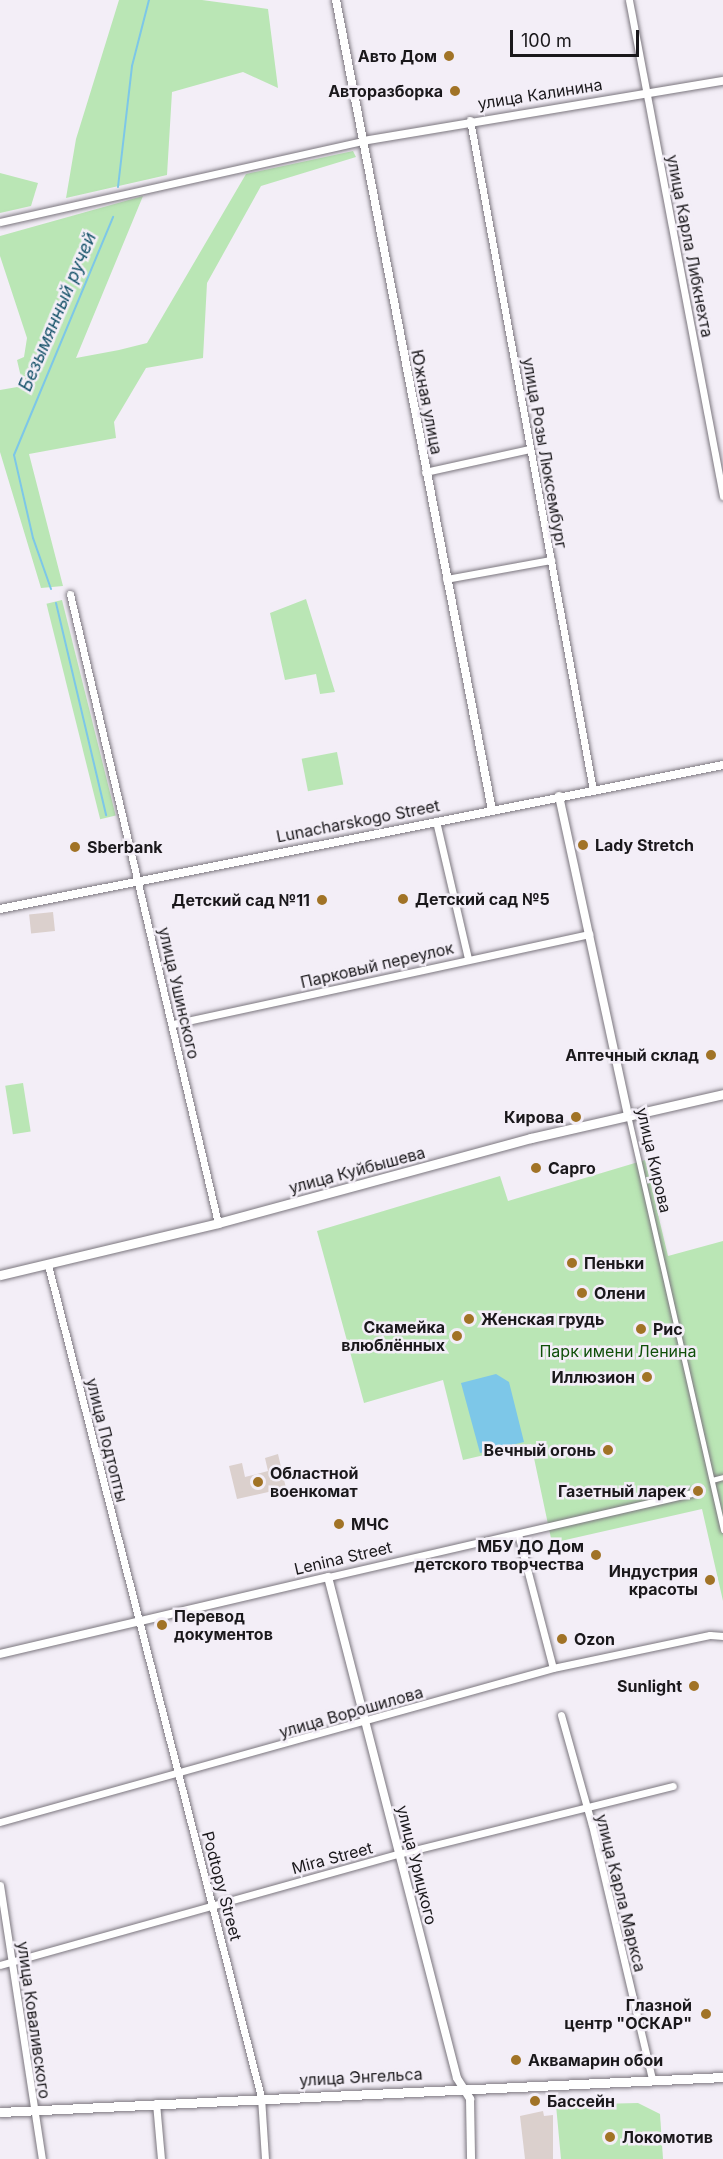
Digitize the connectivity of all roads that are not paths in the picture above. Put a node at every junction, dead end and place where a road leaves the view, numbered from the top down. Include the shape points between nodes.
1 (336, 0) edge
2 (629, 0) edge
3 (723, 81) edge
4 (648, 93) junction
5 (470, 120) junction
6 (363, 141) junction
7 (0, 222) edge
8 (530, 449) junction
9 (425, 472) junction
10 (723, 496) edge
11 (551, 560) junction
12 (446, 579) junction
13 (70, 594) dead end
14 (723, 765) edge
15 (592, 790) junction
16 (559, 796) junction
17 (492, 810) junction
18 (436, 821) junction
19 (139, 879) junction
20 (0, 909) edge
21 (589, 934) junction
22 (468, 958) junction
23 (172, 1024) junction
24 (723, 1094) edge
25 (628, 1115) junction
26 (218, 1223) junction
27 (48, 1265) junction
28 (0, 1275) edge
29 (723, 1477) edge
30 (712, 1480) junction
31 (692, 1493) dead end
32 (723, 1530) edge
33 (518, 1534) junction
34 (328, 1577) junction
35 (139, 1622) junction
36 (723, 1636) edge
37 (0, 1654) edge
38 (553, 1668) junction
39 (561, 1715) dead end
40 (365, 1721) junction
41 (178, 1774) junction
42 (673, 1786) dead end
43 (585, 1806) junction
44 (0, 1822) edge
45 (398, 1854) junction
46 (0, 1885) edge
47 (213, 1904) junction
48 (13, 1961) junction
49 (0, 1965) edge
50 (723, 2077) edge
51 (651, 2078) junction
52 (463, 2088) junction
53 (261, 2097) junction
54 (156, 2103) junction
55 (34, 2111) junction
56 (0, 2112) edge
57 (42, 2159) edge
58 (161, 2159) edge
59 (265, 2159) edge
60 (471, 2159) edge

1 - 6 street, Южная улица
2 - 4 street, улица Карла Либкнехта
3 - 4 street, улица Калинина
4 - 5 street, улица Калинина
4 - 10 street, улица Карла Либкнехта
5 - 6 street, улица Калинина
5 - 8 street, улица Розы Люксембург
6 - 7 street
6 - 9 street, Южная улица
8 - 9 street
8 - 11 street, улица Розы Люксембург
9 - 12 street, Южная улица
11 - 12 street
11 - 15 street, улица Розы Люксембург
12 - 17 street, Южная улица
13 - 19 street, улица Ушинского
14 - 15 street, Lunacharskogo Street
15 - 16 street, Lunacharskogo Street
16 - 17 street, Lunacharskogo Street
16 - 21 street, улица Кирова
17 - 18 street, Lunacharskogo Street
18 - 19 street, Lunacharskogo Street
18 - 22 street
19 - 20 street, Lunacharskogo Street
19 - 23 street, улица Ушинского
21 - 22 street, Парковый переулок
21 - 25 street, улица Кирова
22 - 23 street, Парковый переулок
23 - 26 street, улица Ушинского
24 - 25 main road, улица Куйбышева
25 - 26 main road, улица Куйбышева
25 - 30 street, улица Кирова
26 - 27 main road, улица Куйбышева
27 - 28 main road, улица Куйбышева
27 - 35 street, улица Подтопты
29 - 30 street
30 - 32 street, улица Кирова
31 - 33 street, Lenina Street
33 - 34 street, Lenina Street
33 - 38 street
34 - 35 street, Lenina Street
34 - 40 street, улица Урицкого
35 - 37 street, Lenina Street
35 - 41 street, Podtopy Street
36 - 38 street, улица Ворошилова via 710,1635
38 - 40 street, улица Ворошилова
39 - 43 street, улица Карла Маркса
40 - 41 street, улица Ворошилова
40 - 45 street, улица Урицкого
41 - 44 street, улица Ворошилова
41 - 47 street, Podtopy Street
42 - 43 street, Mira Street
43 - 45 street, Mira Street
43 - 51 street, улица Карла Маркса
45 - 47 street, Mira Street
45 - 52 street, улица Урицкого
46 - 48 street, улица Коваливского
47 - 48 street, Mira Street
47 - 53 street, Podtopy Street
48 - 49 street, Mira Street
48 - 55 street, улица Коваливского
50 - 51 main road, улица Энгельса
51 - 52 main road, улица Энгельса
52 - 53 main road, улица Энгельса
52 - 60 street, улица Урицкого via 470,2099
53 - 54 main road, улица Энгельса
53 - 59 street, Podtopy Street
54 - 55 main road, улица Энгельса
54 - 58 street
55 - 56 main road, улица Энгельса
55 - 57 street, улица Коваливского

